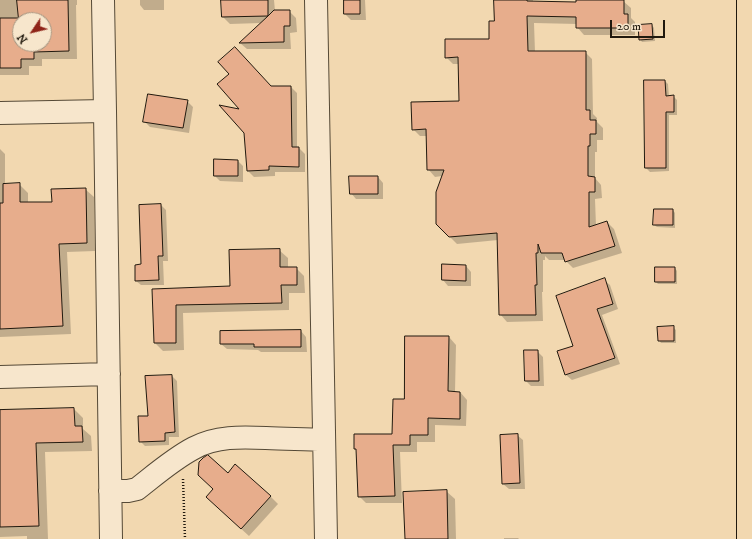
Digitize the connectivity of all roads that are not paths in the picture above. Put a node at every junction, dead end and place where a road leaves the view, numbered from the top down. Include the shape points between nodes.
1 (103, 0) edge
2 (316, 0) edge
3 (748, 0) edge
4 (105, 111) junction
5 (0, 113) edge
6 (109, 374) junction
7 (0, 377) edge
8 (324, 440) junction
9 (110, 492) junction
10 (111, 539) edge
11 (326, 539) edge
12 (748, 539) edge

1 - 4 street
2 - 8 street
3 - 12 main road
4 - 5 street
4 - 6 street
6 - 7 street
6 - 9 street
8 - 9 street via 223,438 195,447 137,489
8 - 11 street
9 - 10 street

